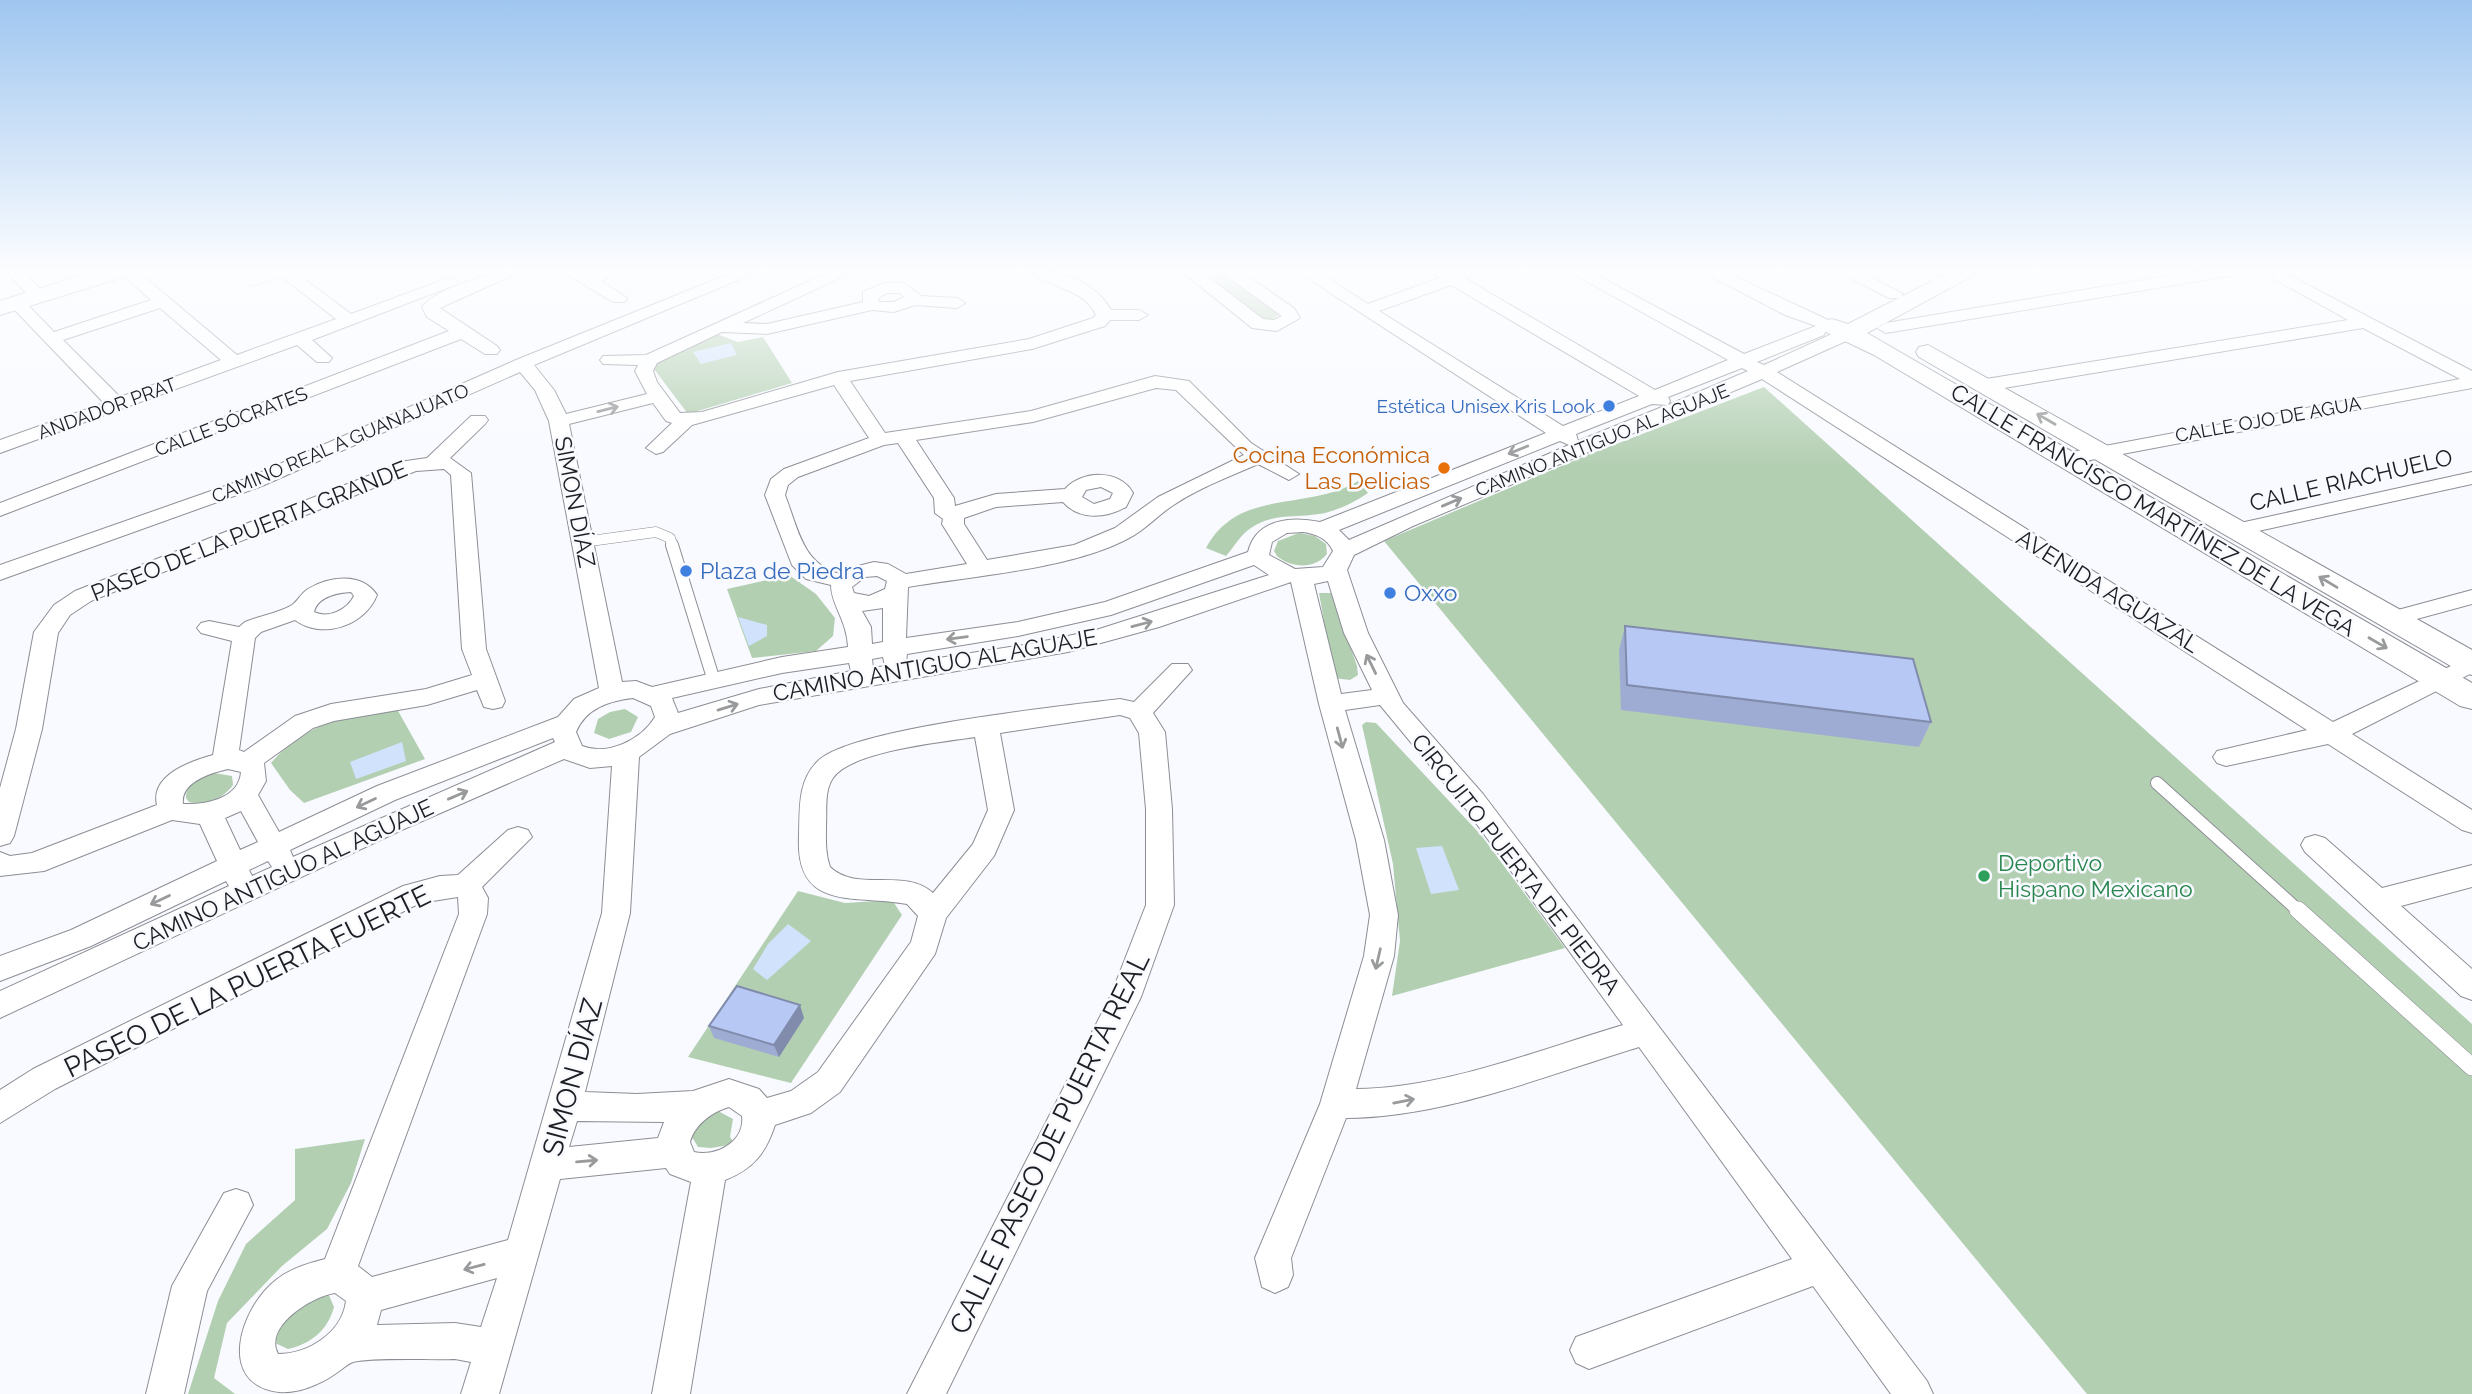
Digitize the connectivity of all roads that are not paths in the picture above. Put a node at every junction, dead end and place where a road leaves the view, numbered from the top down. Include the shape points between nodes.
1 (49, 335) edge
2 (61, 335) edge
3 (202, 335) edge
4 (311, 335) edge
5 (454, 335) edge
6 (467, 335) edge
7 (595, 335) edge
8 (700, 335) edge
9 (1059, 335) edge
10 (1406, 335) edge
11 (1548, 335) edge
12 (1694, 335) edge
13 (1825, 335) edge
14 (1839, 335) edge
15 (1870, 335) edge
16 (1883, 335) edge
17 (2286, 335) edge
18 (2389, 335) edge
19 (52, 338) junction
20 (300, 339) junction
21 (491, 350) dead end
22 (609, 360) dead end
23 (650, 360) junction
24 (1742, 361) junction
25 (234, 362) junction
26 (522, 365) junction
27 (1765, 373) junction
28 (348, 376) junction
29 (838, 378) junction
30 (2472, 380) edge
31 (1986, 385) junction
32 (653, 390) junction
33 (1652, 396) junction
34 (116, 404) junction
35 (1675, 409) junction
36 (557, 413) junction
37 (478, 419) dead end
38 (686, 420) junction
39 (1560, 433) junction
40 (903, 435) junction
41 (880, 440) junction
42 (1582, 446) junction
43 (0, 447) edge
44 (656, 448) dead end
45 (2101, 450) junction
46 (1257, 457) junction
47 (2064, 459) junction
48 (434, 462) junction
49 (1289, 474) dead end
50 (2472, 478) edge
51 (1072, 495) dead end
52 (3, 505) edge
53 (944, 513) junction
54 (1322, 529) junction
55 (2240, 529) junction
56 (583, 542) junction
57 (1258, 556) junction
58 (1340, 559) junction
59 (982, 570) junction
60 (0, 573) edge
61 (1294, 577) junction
62 (896, 588) junction
63 (844, 589) junction
64 (2472, 597) edge
65 (302, 609) dead end
66 (2391, 619) junction
67 (209, 628) dead end
68 (244, 636) junction
69 (894, 648) junction
70 (862, 652) junction
71 (2472, 664) edge
72 (1180, 670) dead end
73 (895, 673) junction
74 (861, 678) junction
75 (2439, 679) junction
76 (714, 681) junction
77 (612, 691) junction
78 (655, 694) junction
79 (1387, 696) junction
80 (2472, 698) edge
81 (1331, 704) junction
82 (1139, 712) junction
83 (663, 727) junction
84 (986, 727) junction
85 (2331, 734) junction
86 (567, 735) junction
87 (626, 754) junction
88 (2226, 757) dead end
89 (237, 761) junction
90 (2157, 783) dead end
91 (244, 793) junction
92 (171, 810) junction
93 (209, 813) junction
94 (2472, 823) edge
95 (0, 836) edge
96 (518, 837) dead end
97 (2315, 845) dead end
98 (275, 846) junction
99 (233, 865) junction
100 (2, 867) edge
101 (286, 872) junction
102 (2472, 876) edge
103 (465, 886) junction
104 (244, 893) junction
105 (2377, 901) junction
106 (933, 914) junction
107 (83, 953) junction
108 (0, 969) edge
109 (2472, 987) edge
110 (0, 1005) edge
111 (1646, 1032) junction
112 (2472, 1067) edge
113 (1336, 1104) junction
114 (565, 1105) junction
115 (694, 1106) junction
116 (0, 1108) edge
117 (760, 1115) junction
118 (676, 1152) junction
119 (548, 1165) junction
120 (710, 1170) junction
121 (236, 1205) dead end
122 (523, 1253) junction
123 (1818, 1267) junction
124 (1275, 1275) dead end
125 (351, 1286) junction
126 (345, 1344) junction
127 (494, 1348) junction
128 (1589, 1350) dead end
129 (289, 1384) edge
130 (165, 1394) edge
131 (480, 1394) edge
132 (671, 1394) edge
133 (926, 1394) edge
134 (1914, 1394) edge

1 - 19 street
2 - 19 street
3 - 25 street
4 - 20 street, ANDADOR PRAT
5 - 28 street, CALLE SÓCRATES
6 - 21 street
7 - 26 street, CAMINO REAL A GUANAJUATO
8 - 23 street
9 - 29 street via 1032,344
10 - 39 street
11 - 33 street
12 - 24 street, AVENIDA AGUAZAL
13 - 24 street, CAMINO ANTIGUO AL AGUAJE
14 - 27 street, CAMINO ANTIGUO AL AGUAJE
15 - 47 street, CALLE FRANCISCO MARTÍNEZ DE LA VEGA via 1883,350
16 - 31 street, CALLE FRANCISCO MARTÍNEZ DE LA VEGA
17 - 31 street
18 - 30 street
19 - 34 street
20 - 25 street, ANDADOR PRAT
20 - 28 street
22 - 23 street
23 - 32 street via 644,371
24 - 27 street, AVENIDA AGUAZAL
24 - 33 street, CAMINO ANTIGUO AL AGUAJE
25 - 34 street, ANDADOR PRAT
26 - 36 street, SIMON DÍAZ via 533,373
26 - 60 street, CAMINO REAL A GUANAJUATO via 255,482
27 - 35 street, CAMINO ANTIGUO AL AGUAJE
27 - 85 street, AVENIDA AGUAZAL
28 - 52 street, CALLE SÓCRATES
29 - 38 street
29 - 41 street
30 - 45 street, CALLE OJO DE AGUA
45 -> 31 street, CALLE FRANCISCO MARTÍNEZ DE LA VEGA
32 - 36 street
32 - 38 street via 673,416
33 - 35 street
33 - 39 street, CAMINO ANTIGUO AL AGUAJE
34 - 43 street, ANDADOR PRAT
35 - 42 street, CAMINO ANTIGUO AL AGUAJE
36 - 56 street, SIMON DÍAZ
37 - 48 street
38 - 44 street
39 - 42 street
39 -> 54 street, CAMINO ANTIGUO AL AGUAJE
40 - 41 street
40 - 46 street via 1033,416 1172,374
40 - 53 street via 944,498
41 - 63 street via 791,473 778,483 775,495 800,560 814,574
58 -> 42 street, CAMINO ANTIGUO AL AGUAJE via 1389,528
45 - 47 street, CALLE OJO DE AGUA
45 - 55 street, CALLE FRANCISCO MARTÍNEZ DE LA VEGA
46 - 49 street
46 - 59 street via 1165,501 1123,533 1079,551
47 -> 75 street, CALLE FRANCISCO MARTÍNEZ DE LA VEGA
48 - 89 street, PASEO DE LA PUERTA GRANDE via 449,463 461,473 474,649 489,690 331,713 304,722
48 - 95 street, PASEO DE LA PUERTA GRANDE via 395,471 83,597 62,610 46,632 29,729
50 - 55 street, CALLE RIACHUELO
51 - 53 street via 1003,500
53 - 59 street
54 - 57 street via 1281,527 1262,539
54 - 58 street via 1341,542
66 -> 55 street, CALLE FRANCISCO MARTÍNEZ DE LA VEGA
56 - 76 lane via 656,532 670,538
56 - 77 street, SIMON DÍAZ
57 - 61 street via 1274,571
57 -> 69 street, CAMINO ANTIGUO AL AGUAJE via 1111,608 1018,629
58 - 61 street via 1326,573
79 -> 58 street, CIRCUITO PUERTA DE PIEDRA via 1356,634
59 - 62 street
73 -> 61 street, CAMINO ANTIGUO AL AGUAJE via 1069,643
61 - 81 street
62 - 63 street via 881,601 863,604
62 - 63 street via 893,573 880,569 863,570
62 - 69 street
63 - 70 street via 859,627
64 - 66 street
65 - 68 street
66 - 71 street, CALLE FRANCISCO MARTÍNEZ DE LA VEGA
67 - 68 street
68 - 89 street
69 - 70 street, CAMINO ANTIGUO AL AGUAJE
69 - 73 street
70 - 74 street
70 - 76 street, CAMINO ANTIGUO AL AGUAJE
71 - 75 street
72 - 82 street
73 - 74 street, CAMINO ANTIGUO AL AGUAJE
83 -> 74 street, CAMINO ANTIGUO AL AGUAJE via 759,697
75 - 80 street, CALLE FRANCISCO MARTÍNEZ DE LA VEGA
75 - 85 street
76 - 78 street, CAMINO ANTIGUO AL AGUAJE
77 - 78 street via 636,689
77 - 86 street via 579,707
78 - 83 street via 667,708
79 - 81 street
79 - 111 street, CIRCUITO PUERTA DE PIEDRA via 1474,801
81 -> 113 street via 1370,840 1384,915 1379,956
82 - 84 street via 1120,707
82 - 133 street, CALLE PASEO DE PUERTA REAL via 1152,732 1160,905 1126,998
83 - 87 street via 654,738
84 - 106 street via 1001,810 984,849
84 - 106 street via 862,751 831,763 813,784 812,860 821,877 835,888 878,888 917,896
85 - 88 street
85 - 94 street, AVENIDA AGUAZAL
86 - 87 street via 577,755
86 -> 98 street, CAMINO ANTIGUO AL AGUAJE via 386,793
101 -> 86 street, CAMINO ANTIGUO AL AGUAJE
87 - 114 street, SIMON DÍAZ via 616,913
89 - 91 street via 254,768 255,775
89 - 92 street, PASEO DE LA PUERTA GRANDE via 198,768 175,785 169,794
90 - 112 lane
91 - 93 street
91 - 98 street
92 - 93 street via 193,816
92 - 100 street via 34,863
93 - 99 street
96 - 103 street
97 - 105 street
98 - 99 street, CAMINO ANTIGUO AL AGUAJE
98 - 101 street
99 - 104 street
99 -> 107 street, CAMINO ANTIGUO AL AGUAJE
101 - 104 street, CAMINO ANTIGUO AL AGUAJE
102 - 105 street
103 - 116 street, PASEO DE LA PUERTA FUERTE via 413,894 44,1079
103 - 125 street via 474,898 473,914
104 - 107 street, CAMINO ANTIGUO AL AGUAJE
105 - 109 street
106 - 117 street via 925,946 830,1082 800,1103
107 - 108 street, CAMINO ANTIGUO AL AGUAJE
107 - 110 street, CAMINO ANTIGUO AL AGUAJE
113 -> 111 street via 1392,1103 1428,1096
111 - 123 street, CIRCUITO PUERTA DE PIEDRA
113 - 124 street via 1273,1258
114 - 115 street
114 - 119 street, SIMON DÍAZ
115 - 117 street via 729,1093 749,1099
115 - 118 street via 680,1120 674,1137
117 - 120 street via 759,1129 741,1156
119 -> 118 street
118 - 120 street via 688,1166
119 - 122 street, SIMON DÍAZ
120 - 132 street
121 - 130 street via 190,1286
122 -> 125 street
122 - 127 street, SIMON DÍAZ
123 - 128 street
123 - 134 street, CIRCUITO PUERTA DE PIEDRA
125 - 126 street via 364,1312
125 - 129 street via 320,1277 295,1289 262,1325 258,1355 264,1366
126 - 127 street via 455,1341
126 - 129 street
127 - 131 street, SIMON DÍAZ

